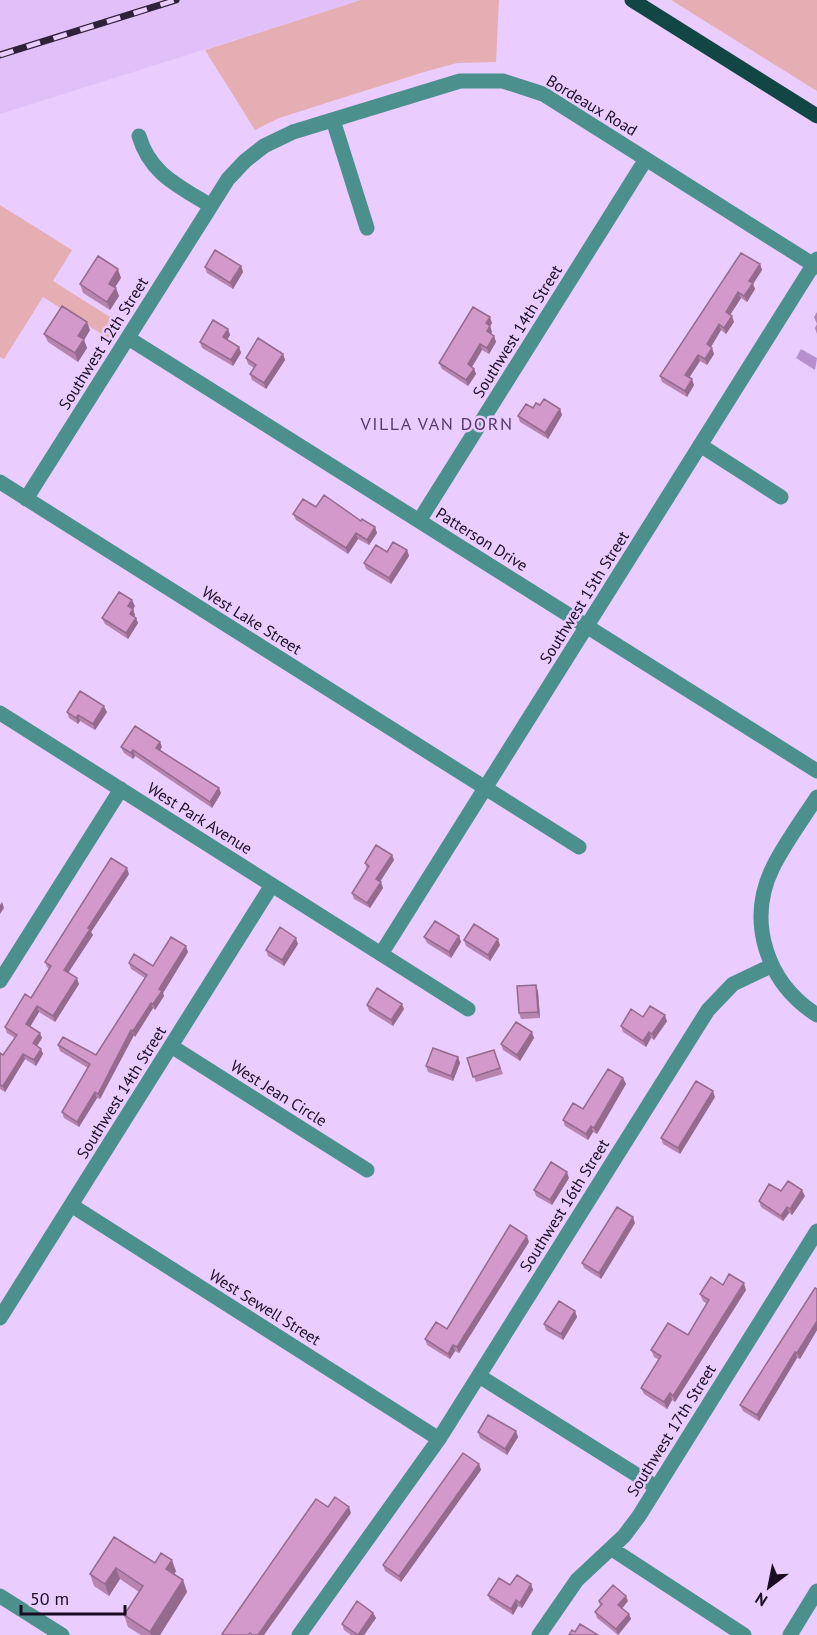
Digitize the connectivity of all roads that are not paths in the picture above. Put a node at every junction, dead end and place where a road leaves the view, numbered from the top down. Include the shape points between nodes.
1 (632, 0) edge
2 (817, 116) edge
3 (333, 120) junction
4 (139, 136) dead end
5 (646, 159) junction
6 (211, 206) junction
7 (367, 228) dead end
8 (816, 263) edge
9 (128, 338) junction
10 (700, 445) junction
11 (0, 482) edge
12 (781, 497) dead end
13 (26, 499) junction
14 (419, 521) junction
15 (586, 626) junction
16 (0, 713) edge
17 (817, 771) edge
18 (485, 788) junction
19 (121, 789) junction
20 (817, 797) edge
21 (579, 847) dead end
22 (272, 885) junction
23 (381, 954) junction
24 (771, 966) junction
25 (2, 974) edge
26 (468, 1009) dead end
27 (817, 1015) edge
28 (171, 1046) junction
29 (367, 1170) dead end
30 (71, 1205) junction
31 (817, 1231) edge
32 (0, 1318) edge
33 (479, 1376) junction
34 (439, 1439) junction
35 (656, 1487) junction
36 (612, 1549) junction
37 (817, 1591) edge
38 (0, 1596) edge
39 (62, 1635) edge
40 (299, 1635) edge
41 (539, 1635) edge
42 (744, 1635) edge
43 (790, 1635) edge

1 - 2 main road
3 - 5 street, Bordeaux Road via 460,81 503,81 543,94
3 - 6 street, Bordeaux Road via 293,132 264,147 228,179
3 - 7 street
4 - 6 street via 145,154 157,169
5 - 8 street, Bordeaux Road
5 - 14 street, Southwest 14th Street
6 - 9 street, Southwest 12th Street
8 - 10 street, Southwest 15th Street
9 - 13 street, Southwest 12th Street
9 - 14 street, Patterson Drive
10 - 12 street
10 - 15 street, Southwest 15th Street
11 - 13 street, West Lake Street
13 - 18 street, West Lake Street
14 - 15 street, Patterson Drive
15 - 17 street, Patterson Drive
15 - 18 street, Southwest 15th Street
16 - 19 street, West Park Avenue
18 - 21 street, West Lake Street
18 - 23 street, Southwest 15th Street
19 - 22 street, West Park Avenue
19 - 25 street
20 - 24 street via 779,856 765,886 760,923
22 - 23 street, West Park Avenue
22 - 28 street, Southwest 14th Street
23 - 26 street, West Park Avenue
24 - 27 street via 794,998
24 - 33 street, Southwest 16th Street via 734,984 708,1010
28 - 29 street, West Jean Circle
28 - 30 street, Southwest 14th Street
30 - 32 street, Southwest 14th Street
30 - 34 street, West Sewell Street
31 - 35 street, Southwest 17th Street
33 - 34 street, Southwest 16th Street
33 - 35 street
34 - 40 street, Southwest 16th Street
35 - 36 street, Southwest 17th Street
36 - 41 street, Southwest 17th Street via 577,1580
36 - 42 street
37 - 43 street
38 - 39 street

